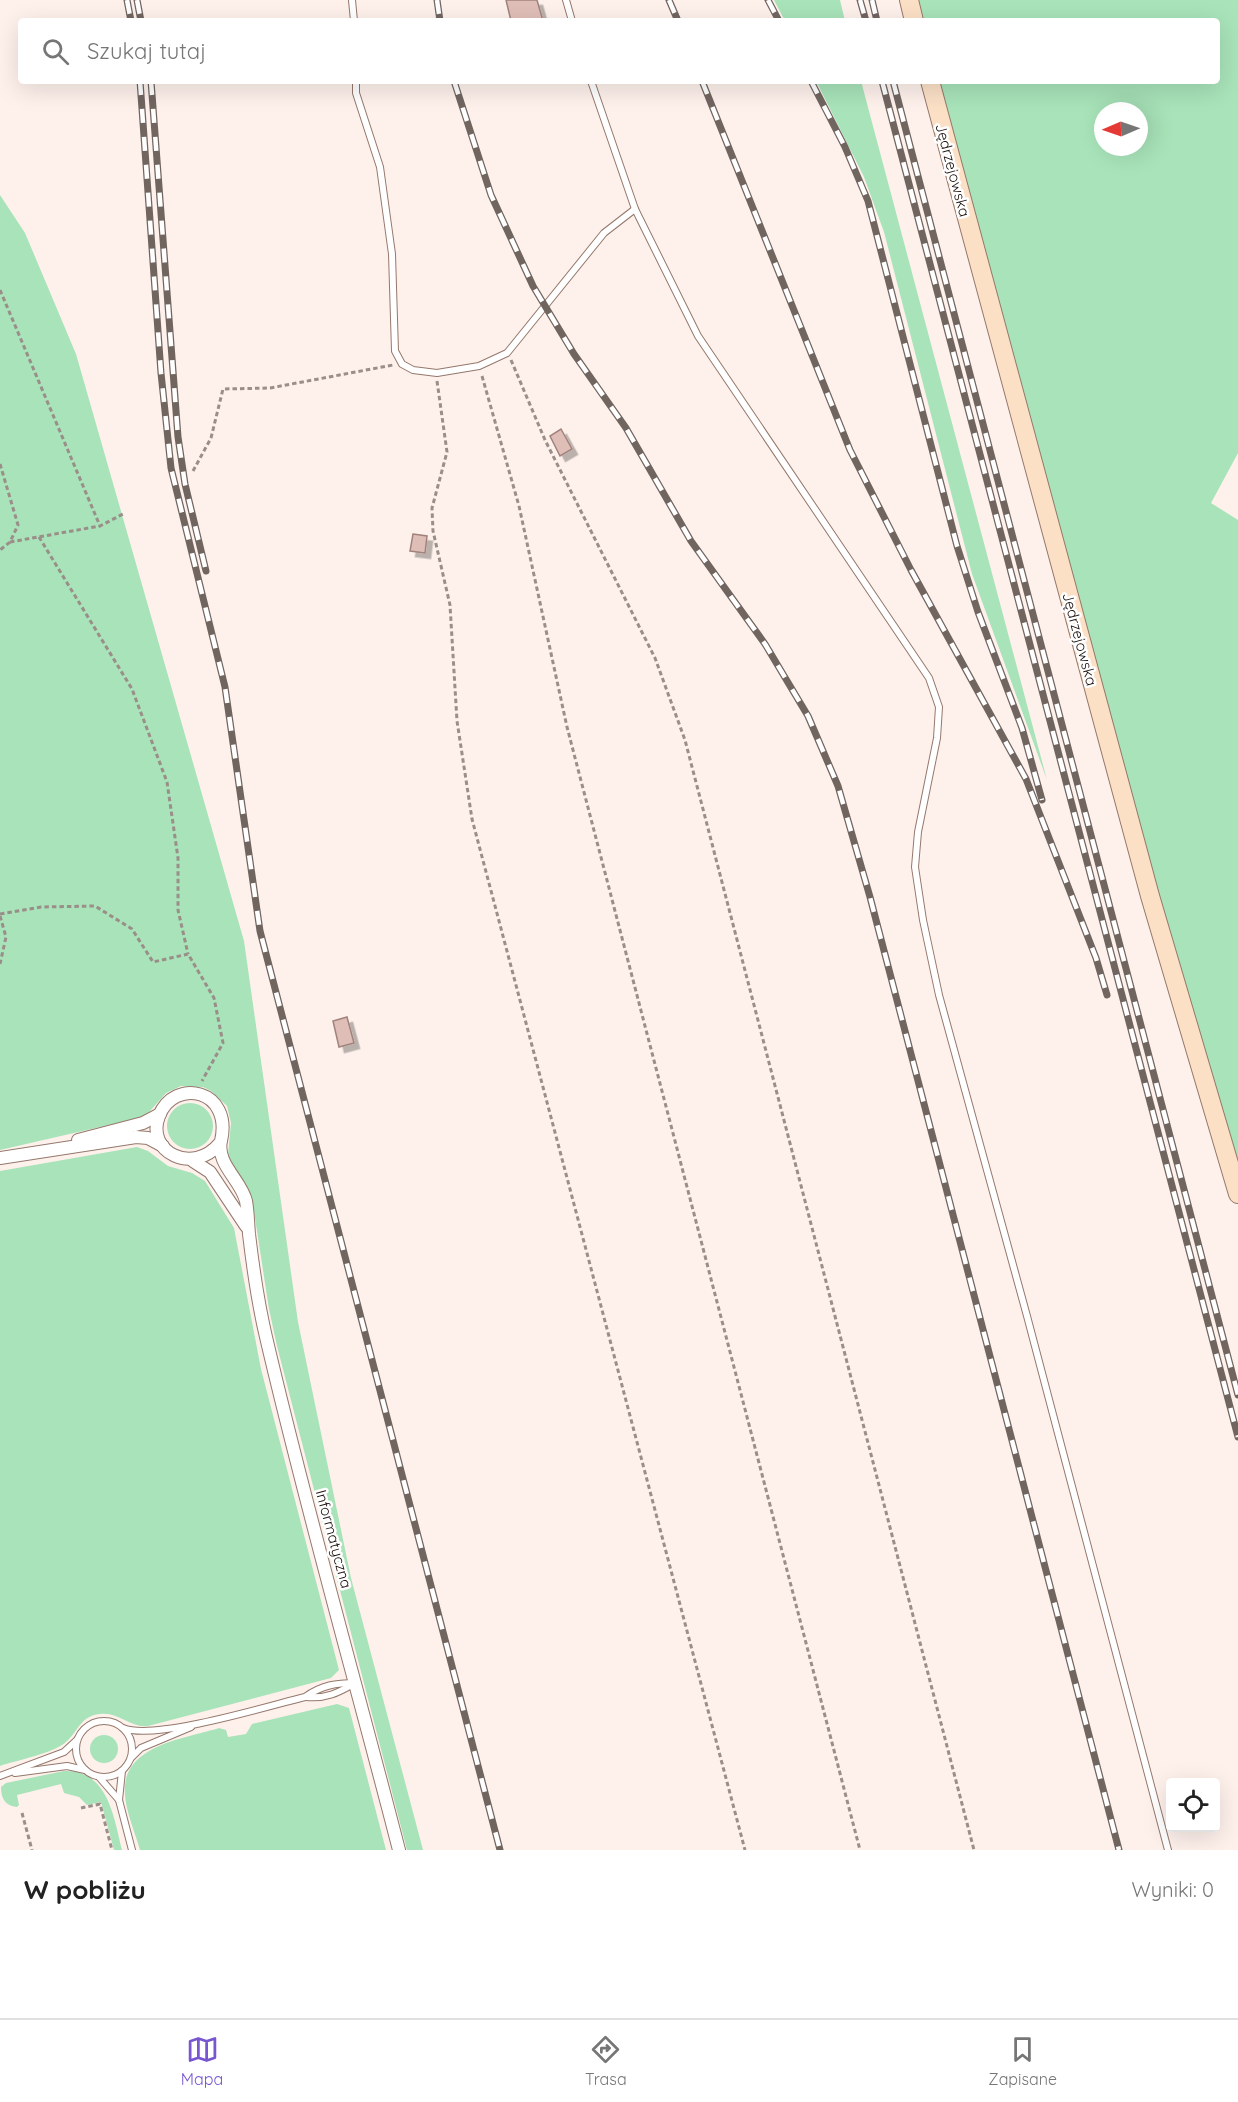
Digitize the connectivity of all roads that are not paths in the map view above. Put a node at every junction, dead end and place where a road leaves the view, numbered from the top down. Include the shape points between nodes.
1 (352, 0) edge
2 (566, 0) edge
3 (909, 0) edge
4 (354, 18) edge
5 (571, 18) edge
6 (913, 18) edge
7 (356, 84) edge
8 (592, 84) edge
9 (931, 84) edge
10 (635, 209) junction
11 (160, 1114) junction
12 (220, 1143) junction
13 (163, 1146) junction
14 (50, 1149) junction
15 (0, 1158) edge
16 (193, 1161) junction
17 (1238, 1194) edge
18 (249, 1233) junction
19 (356, 1683) junction
20 (305, 1696) junction
21 (197, 1725) junction
22 (123, 1728) junction
23 (78, 1740) junction
24 (131, 1758) junction
25 (85, 1770) junction
26 (122, 1771) junction
27 (9, 1774) junction
28 (0, 1776) edge
29 (99, 1777) junction
30 (119, 1800) junction
31 (132, 1850) edge
32 (399, 1850) edge
33 (1168, 1850) edge

1 - 4 lane
2 - 5 lane
3 - 6 street
7 - 10 lane via 380,167 392,254 395,351 402,364 413,370 437,373 479,366 507,353 604,233
8 - 10 lane
9 - 17 street, Jędrzejowska via 1150,897
10 - 33 lane via 698,336 928,678 939,707 915,867 922,920
11 - 12 street, Informatyczna via 175,1097 195,1093 216,1104 222,1114 224,1132
11 - 13 street via 158,1135
11 - 14 street, Informatyczna via 143,1123
12 - 16 street via 213,1153
12 - 18 street, Informatyczna via 225,1164 245,1198
13 - 14 street, Informatyczna via 136,1137
13 - 16 street, Informatyczna via 181,1159
14 - 15 street, Informatyczna
16 - 18 street, Informatyczna via 210,1172
18 - 19 street, Informatyczna via 266,1336
19 - 20 lane via 332,1684
19 - 20 lane via 335,1695
19 - 32 street, Informatyczna
20 - 21 lane
21 - 22 lane via 141,1732
21 - 24 lane via 141,1748
22 - 23 lane via 109,1721 93,1723
22 - 24 lane via 132,1742
23 - 25 lane via 77,1756
23 - 27 lane via 64,1752
24 - 26 lane
25 - 27 lane via 67,1766
25 - 29 lane
26 - 29 lane
26 - 30 lane
27 - 28 lane
29 - 30 lane
30 - 31 lane

